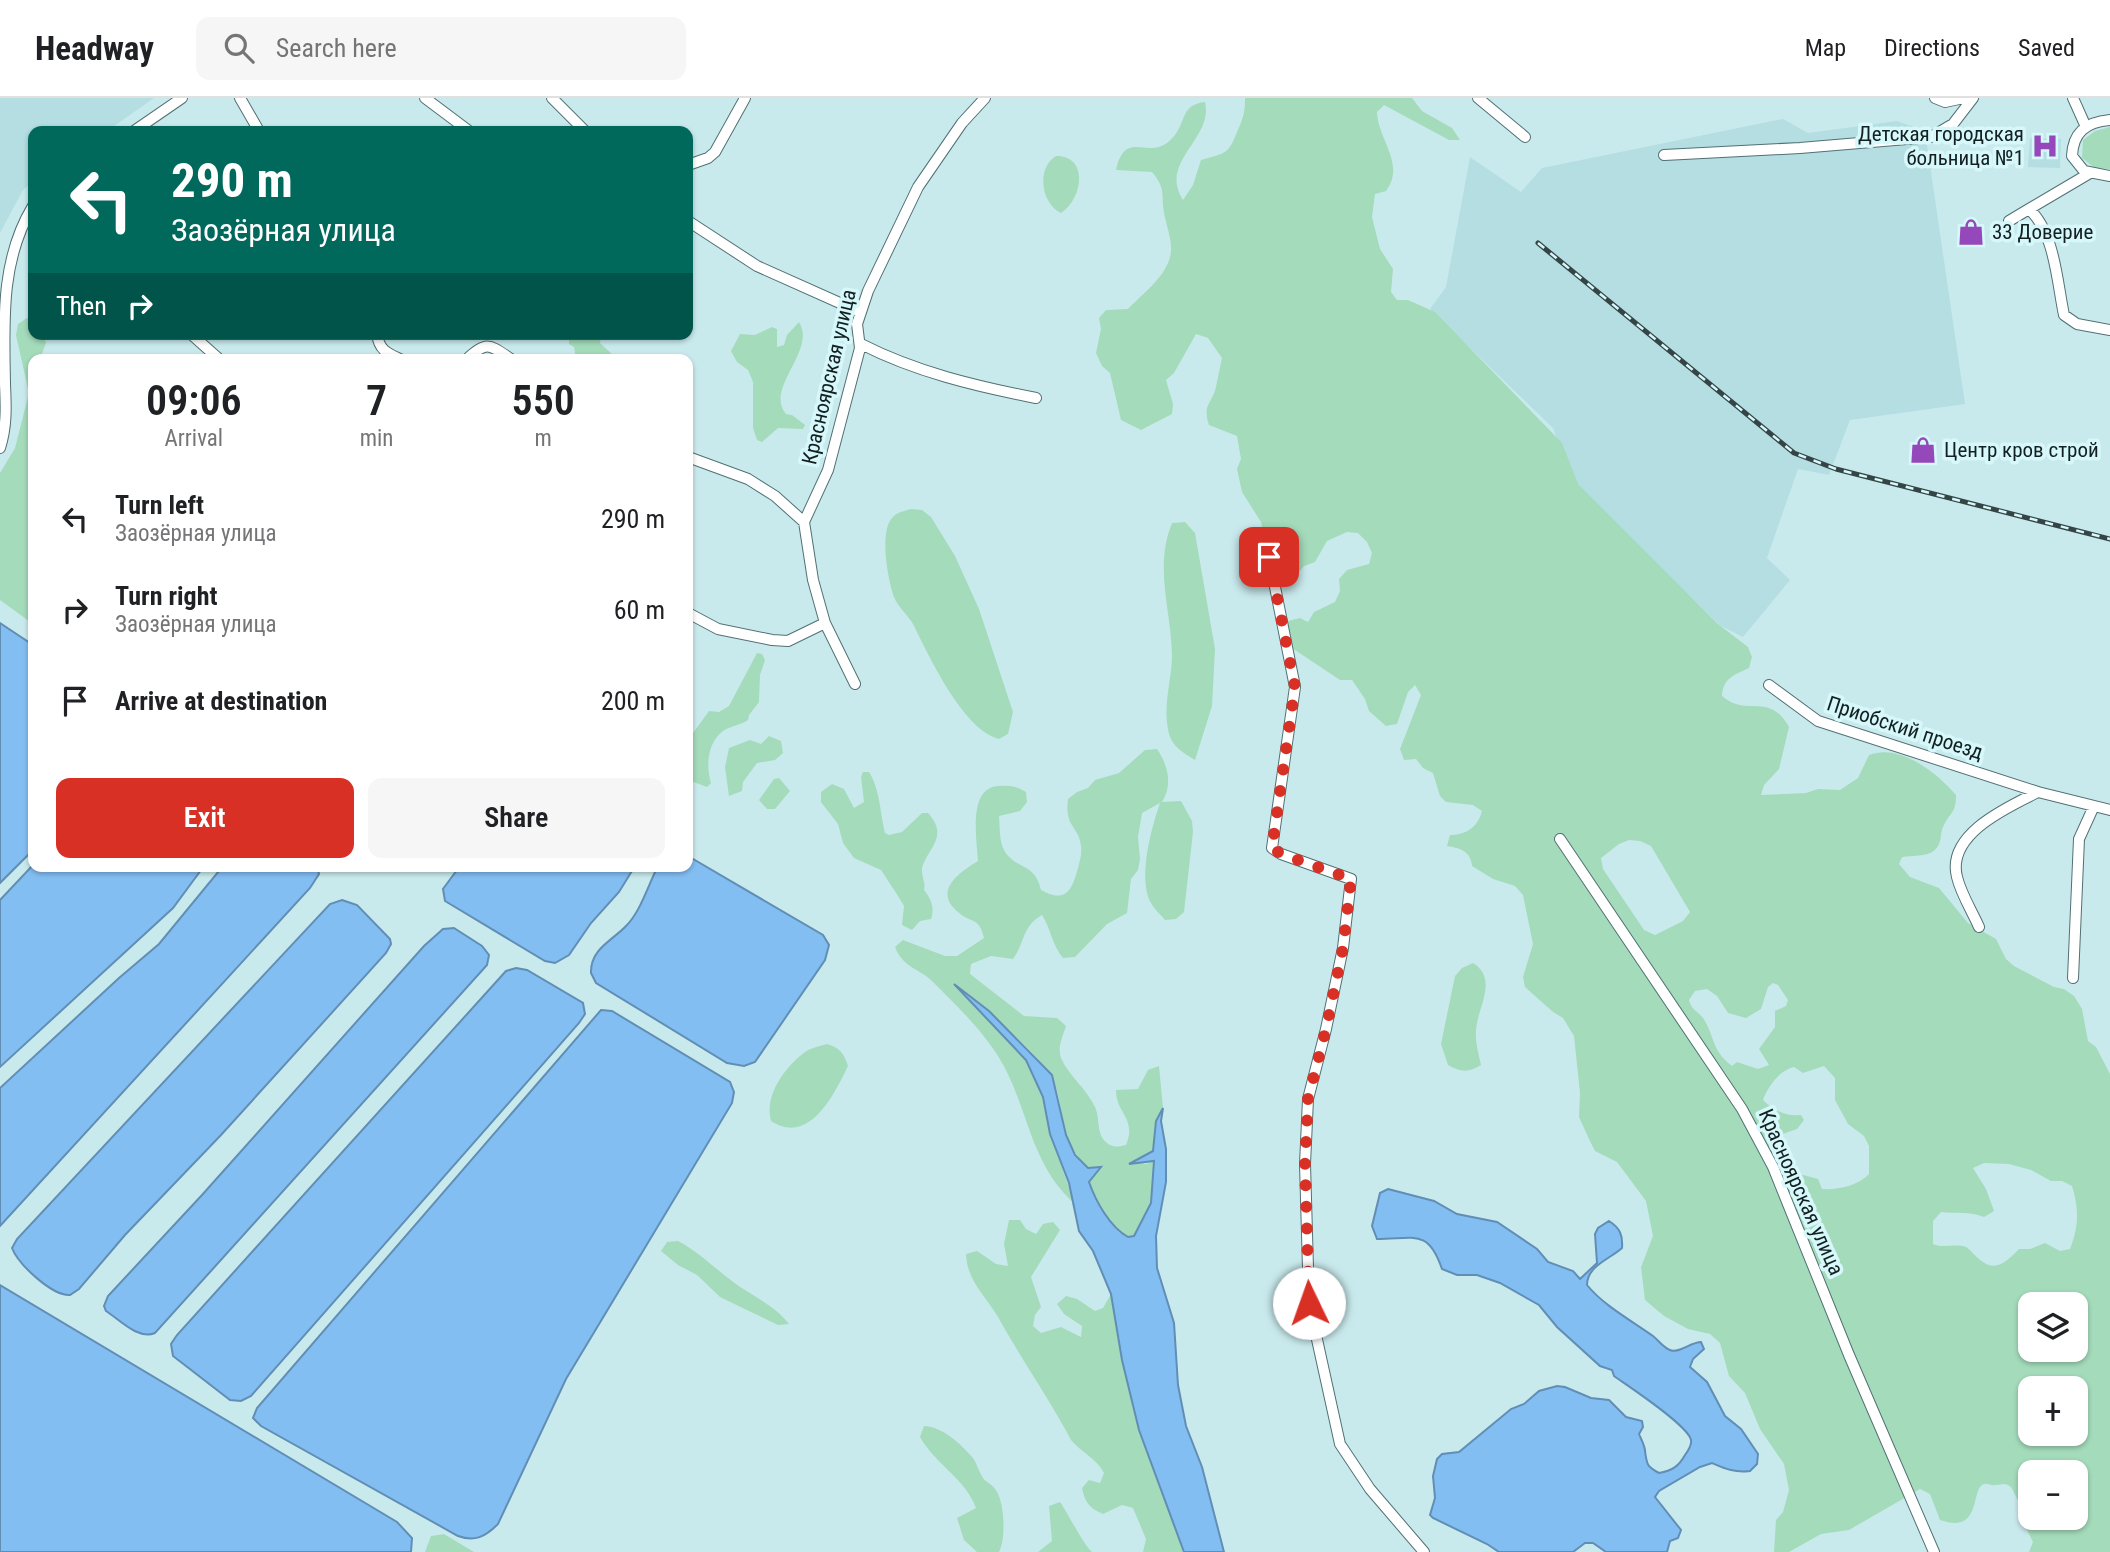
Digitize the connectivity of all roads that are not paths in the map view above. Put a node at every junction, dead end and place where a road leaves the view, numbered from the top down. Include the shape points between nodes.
1 (182, 98) edge
2 (240, 98) edge
3 (425, 98) edge
4 (552, 98) edge
5 (745, 98) edge
6 (985, 98) edge
7 (1478, 98) edge
8 (1935, 98) edge
9 (1964, 98) edge
10 (1973, 98) edge
11 (2073, 98) edge
12 (2110, 120) edge
13 (141, 126) edge
14 (256, 126) edge
15 (462, 126) edge
16 (579, 126) edge
17 (2086, 127) junction
18 (1525, 136) dead end
19 (1664, 155) dead end
20 (693, 163) edge
21 (2090, 173) junction
22 (2110, 176) edge
23 (2029, 209) junction
24 (28, 215) edge
25 (2009, 221) dead end
26 (693, 224) edge
27 (860, 312) junction
28 (2110, 330) edge
29 (198, 340) edge
30 (378, 340) edge
31 (861, 344) junction
32 (213, 354) edge
33 (388, 354) edge
34 (472, 354) edge
35 (503, 354) edge
36 (1036, 398) dead end
37 (0, 448) edge
38 (693, 459) edge
39 (804, 522) junction
40 (1269, 557) dead end
41 (693, 616) edge
42 (825, 623) junction
43 (855, 684) dead end
44 (1769, 685) dead end
45 (2038, 792) junction
46 (2094, 806) junction
47 (2110, 810) edge
48 (1560, 839) dead end
49 (1979, 927) dead end
50 (2073, 978) dead end
51 (1424, 1552) edge
52 (1934, 1552) edge

1 - 13 street
2 - 14 street
3 - 15 street
4 - 16 street
5 - 20 street via 715,152
6 - 27 street, Красноярская улица via 918,187
7 - 18 street
8 - 9 street via 1945,102
10 - 19 street via 1953,124 1931,137
11 - 17 street
12 - 17 street
17 - 21 street via 2075,135 2072,156
21 - 22 street
21 - 23 street
23 - 25 street
23 - 28 street via 2043,228 2064,315 2077,324
24 - 37 street via 15,240 4,301 6,422
26 - 27 street via 757,266
27 - 31 street, Красноярская улица via 857,335
29 - 32 street
30 - 33 street
31 - 36 street via 968,385
31 - 39 street, Красноярская улица via 828,470
34 - 35 street via 488,345
38 - 39 street via 748,480
39 - 42 street
40 - 51 street via 1295,687 1272,848 1351,879 1340,961 1308,1099 1309,1303 1340,1444 1370,1489
41 - 42 street via 718,629 788,641
42 - 43 street
44 - 45 street, Приобский проезд via 1818,721
45 - 46 street, Приобский проезд
45 - 49 street via 1980,825 1959,850 1957,877
46 - 47 street, Приобский проезд
46 - 50 street via 2080,839
48 - 52 street, Красноярская улица via 1742,1109 1773,1167

